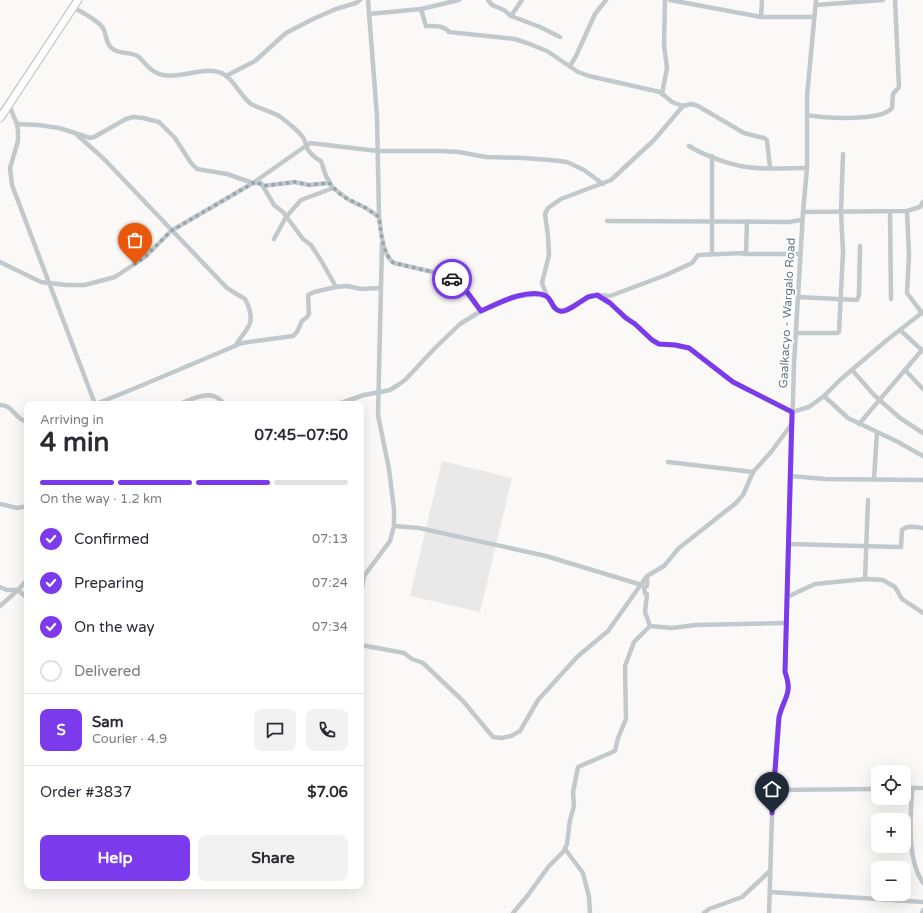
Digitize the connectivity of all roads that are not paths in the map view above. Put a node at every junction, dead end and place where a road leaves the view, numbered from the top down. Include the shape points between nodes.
1 (78, 0) edge
2 (360, 0) edge
3 (368, 0) edge
4 (459, 0) edge
5 (488, 0) edge
6 (522, 0) edge
7 (606, 0) edge
8 (665, 0) edge
9 (670, 0) edge
10 (762, 0) edge
11 (883, 0) edge
12 (895, 0) edge
13 (816, 3) edge
14 (73, 7) junction
15 (421, 9) junction
16 (369, 14) junction
17 (511, 16) junction
18 (761, 17) junction
19 (814, 17) junction
20 (560, 37) dead end
21 (570, 66) junction
22 (226, 76) junction
23 (662, 94) junction
24 (8, 105) junction
25 (683, 106) junction
26 (807, 116) junction
27 (0, 118) edge
28 (17, 124) junction
29 (75, 133) junction
30 (689, 146) dead end
31 (307, 147) junction
32 (378, 151) junction
33 (843, 154) dead end
34 (712, 156) junction
35 (770, 168) junction
36 (807, 168) junction
37 (253, 183) junction
38 (329, 183) junction
39 (603, 184) junction
40 (263, 186) junction
41 (333, 188) junction
42 (923, 202) edge
43 (922, 207) edge
44 (907, 211) junction
45 (802, 212) junction
46 (841, 212) junction
47 (890, 212) junction
48 (286, 217) junction
49 (379, 217) junction
50 (802, 220) junction
51 (607, 221) dead end
52 (747, 221) junction
53 (711, 222) junction
54 (171, 231) junction
55 (382, 238) junction
56 (274, 239) dead end
57 (860, 246) dead end
58 (712, 254) junction
59 (741, 254) junction
60 (800, 254) junction
61 (0, 262) edge
62 (49, 283) junction
63 (336, 287) junction
64 (381, 288) junction
65 (597, 295) junction
66 (547, 296) junction
67 (798, 297) junction
68 (891, 299) dead end
69 (839, 300) junction
70 (481, 311) junction
71 (923, 313) edge
72 (900, 330) junction
73 (796, 333) junction
74 (236, 345) junction
75 (922, 350) edge
76 (852, 370) junction
77 (905, 370) junction
78 (923, 389) edge
79 (379, 392) junction
80 (824, 396) junction
81 (880, 400) junction
82 (94, 401) edge
83 (103, 401) edge
84 (189, 401) edge
85 (222, 401) edge
86 (347, 401) edge
87 (0, 405) edge
88 (792, 412) junction
89 (24, 421) edge
90 (792, 424) junction
91 (859, 424) junction
92 (877, 432) junction
93 (923, 433) edge
94 (923, 456) edge
95 (668, 462) dead end
96 (753, 472) junction
97 (790, 476) junction
98 (874, 479) junction
99 (923, 480) edge
100 (868, 500) dead end
101 (0, 504) edge
102 (24, 507) edge
103 (394, 526) junction
104 (923, 528) edge
105 (788, 544) junction
106 (866, 545) junction
107 (364, 576) edge
108 (647, 576) junction
109 (865, 579) junction
110 (24, 583) edge
111 (642, 585) junction
112 (0, 587) edge
113 (18, 590) junction
114 (24, 595) edge
115 (787, 597) junction
116 (0, 606) edge
117 (923, 613) edge
118 (786, 623) junction
119 (650, 626) junction
120 (364, 646) edge
121 (871, 788) edge
122 (912, 788) joint
123 (923, 788) edge
124 (773, 790) junction
125 (565, 850) junction
126 (770, 872) junction
127 (923, 883) edge
128 (770, 892) junction
129 (923, 902) edge
130 (923, 910) edge
131 (513, 913) edge
132 (590, 913) edge
133 (704, 913) edge
134 (769, 913) edge
135 (922, 913) edge

1 - 14 main road
2 - 22 street via 286,33 255,61
3 - 16 street
4 - 15 street
5 - 17 street
6 - 17 street
7 - 21 street via 595,14
8 - 23 street via 664,45 667,68
9 - 18 street
10 - 18 street
11 - 13 street
12 - 26 street via 899,87 893,94 892,108 886,113 869,117
13 - 19 street, Gaalkacyo - Wargalo Road
14 - 22 street via 100,24 112,49 138,56 159,74 166,76 214,70
14 - 24 main road
15 - 16 street
15 - 21 street via 426,26 439,26 450,32 515,39 547,51
16 - 32 street
17 - 20 street
18 - 19 street
19 - 26 street, Gaalkacyo - Wargalo Road
21 - 23 street via 589,76
22 - 31 street via 251,103 279,116 302,136
23 - 25 street
24 - 27 main road
24 - 28 street
25 - 35 street via 698,106 744,133 764,138 768,143
25 - 39 street via 654,140 611,180
26 - 36 street, Gaalkacyo - Wargalo Road
28 - 29 street via 38,125
28 - 62 street via 18,141 10,168 12,185
29 - 37 street via 94,137 134,117 159,122 175,138 197,169
29 - 54 street via 104,159
30 - 34 street
31 - 32 street via 310,143 316,143
31 - 37 street via 294,153
31 - 38 street via 316,159 321,161
32 - 39 street via 459,152 486,158 567,162 584,170
32 - 49 street
33 - 46 street
34 - 35 street via 731,164
34 - 53 street
35 - 36 street
36 - 45 street, Gaalkacyo - Wargalo Road
37 - 40 street via 257,182
37 - 54 street
38 - 40 street via 309,185 295,182
38 - 41 street
39 - 66 street via 561,199 548,208 545,214 549,255 542,283
40 - 48 street via 274,205
41 - 48 street via 301,200
41 - 49 street
42 - 43 street
43 - 44 street
44 - 47 street
44 - 71 street via 907,292
45 - 46 street
45 - 50 street, Gaalkacyo - Wargalo Road
46 - 47 street
46 - 69 street via 843,252
47 - 68 street
48 - 56 street
48 - 63 street via 298,234 311,246
49 - 55 street
50 - 52 street
50 - 60 street, Gaalkacyo - Wargalo Road
51 - 53 street
52 - 53 street
52 - 59 street via 746,252
53 - 58 street
54 - 62 street via 145,257 116,277 85,285 66,286
54 - 74 street via 226,287 247,302 251,323
55 - 64 street
55 - 70 street via 391,261 456,281
57 - 69 street via 859,295 857,300
58 - 59 street
58 - 65 street via 698,255 689,265 620,293 610,296
59 - 60 street
60 - 67 street, Gaalkacyo - Wargalo Road
61 - 62 street via 31,278
62 - 82 street
63 - 64 street via 347,286 361,290
63 - 74 street via 308,295 309,314 293,336
64 - 79 street
65 - 66 street via 588,297 564,311 555,308
65 - 88 street via 610,303 652,340 659,344 689,348 733,382
66 - 70 street via 540,294 512,297
67 - 69 street
67 - 73 street, Gaalkacyo - Wargalo Road
69 - 73 street via 838,333
70 - 79 street via 460,324 405,380 390,390
71 - 72 street
72 - 75 street
72 - 76 street
73 - 88 street, Gaalkacyo - Wargalo Road
74 - 83 street
75 - 77 street
76 - 80 street
76 - 81 street
77 - 78 street
77 - 81 street
79 - 86 street
79 - 103 street via 378,415 389,469
80 - 88 street via 809,407
80 - 91 street via 848,418
81 - 91 street
81 - 93 street via 900,418
84 - 85 street via 206,395 213,395
87 - 89 street via 5,405
88 - 90 street, Gaalkacyo - Wargalo Road
90 - 96 street
90 - 97 street, Gaalkacyo - Wargalo Road
91 - 92 street
92 - 94 street
92 - 98 street
95 - 96 street
96 - 108 street via 743,495 736,503 679,548 664,566
97 - 98 street
97 - 105 street, Gaalkacyo - Wargalo Road
98 - 99 street
100 - 106 street
101 - 102 street via 17,508
103 - 107 street via 390,541
103 - 111 street via 419,528 546,556
104 - 106 street via 904,528 901,547
105 - 106 street
105 - 115 street, Gaalkacyo - Wargalo Road
106 - 109 street
108 - 111 street
108 - 119 street via 644,612
109 - 115 street via 815,584
109 - 117 street via 889,582 895,586 902,599
110 - 113 street
111 - 120 street via 608,631 577,657 538,700 520,731 502,738 493,737 463,701 423,663 404,653
112 - 113 street
113 - 114 street
113 - 116 street
115 - 118 street, Gaalkacyo - Wargalo Road
118 - 119 street via 672,628
118 - 124 street, Gaalkacyo - Wargalo Road via 785,672 789,688 779,717
119 - 125 street via 634,642 626,666 626,720 615,750 578,767 573,792 574,806
121 - 124 street
122 - 123 street
122 - 127 street via 912,842 917,872
124 - 126 street, Gaalkacyo - Wargalo Road
125 - 131 street via 549,866
125 - 132 street via 583,873
126 - 128 street, Gaalkacyo - Wargalo Road
126 - 133 street via 742,897
128 - 129 street
128 - 134 street, Gaalkacyo - Wargalo Road
130 - 135 street

